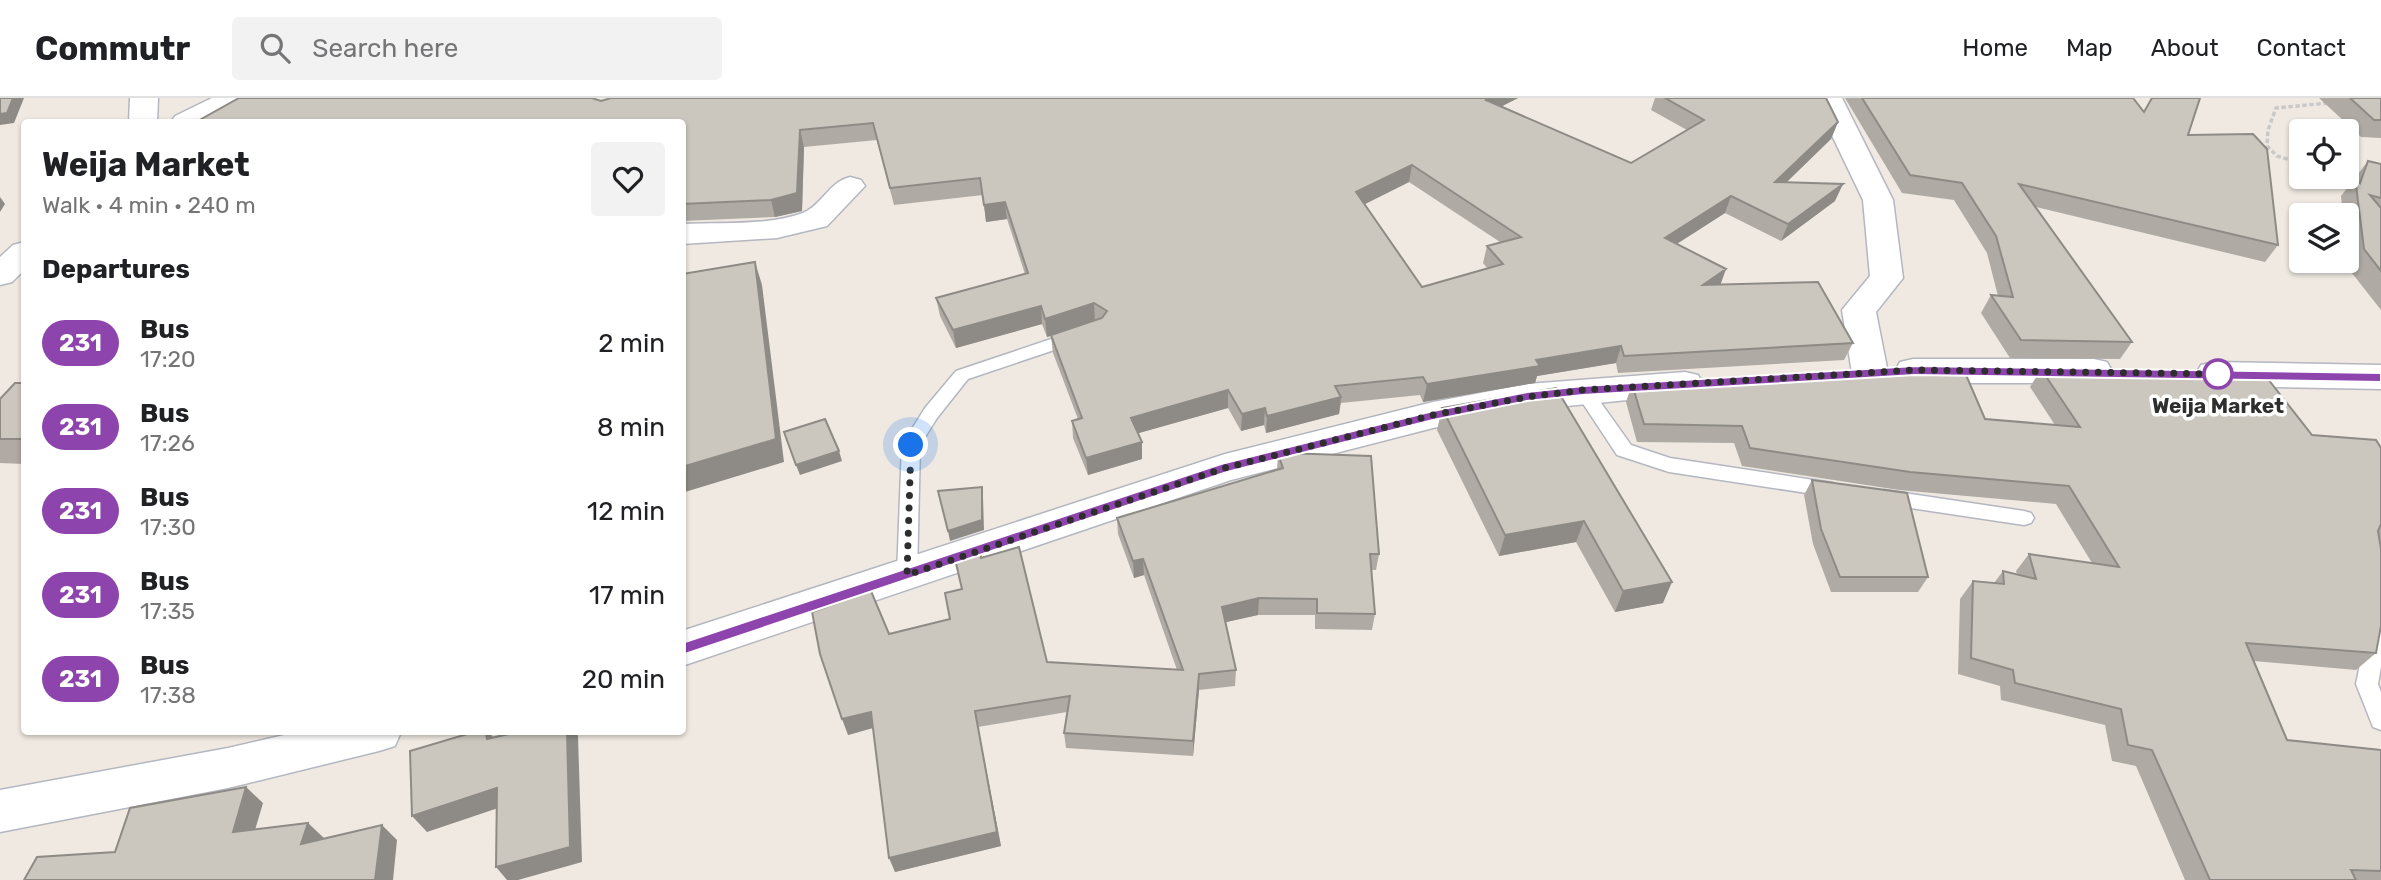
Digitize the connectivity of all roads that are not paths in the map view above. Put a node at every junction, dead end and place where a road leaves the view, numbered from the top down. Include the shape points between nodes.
1 (144, 98) edge
2 (234, 98) edge
3 (1828, 98) edge
4 (143, 119) edge
5 (191, 119) edge
6 (850, 186) dead end
7 (686, 234) edge
8 (21, 255) edge
9 (0, 275) edge
10 (1096, 330) edge
11 (2130, 372) edge
12 (1870, 373) junction
13 (2184, 373) edge
14 (1829, 375) edge
15 (2381, 377) edge
16 (1718, 382) edge
17 (1583, 390) junction
18 (2024, 518) dead end
19 (907, 575) junction
20 (2381, 611) edge
21 (686, 648) edge
22 (2381, 720) edge
23 (366, 735) edge
24 (0, 811) edge

1 - 4 street
2 - 5 street
3 - 12 street via 1878,200 1887,278 1859,310
6 - 7 street via 817,219 777,228
8 - 9 street
10 - 19 lane via 962,375 931,413 911,445
11 - 12 street
12 - 14 street
13 - 15 street
16 - 17 street
17 - 18 lane via 1624,450 1670,465
17 - 19 street via 1433,415 1225,468
19 - 21 street
20 - 22 lane via 2367,684
23 - 24 street via 228,768

